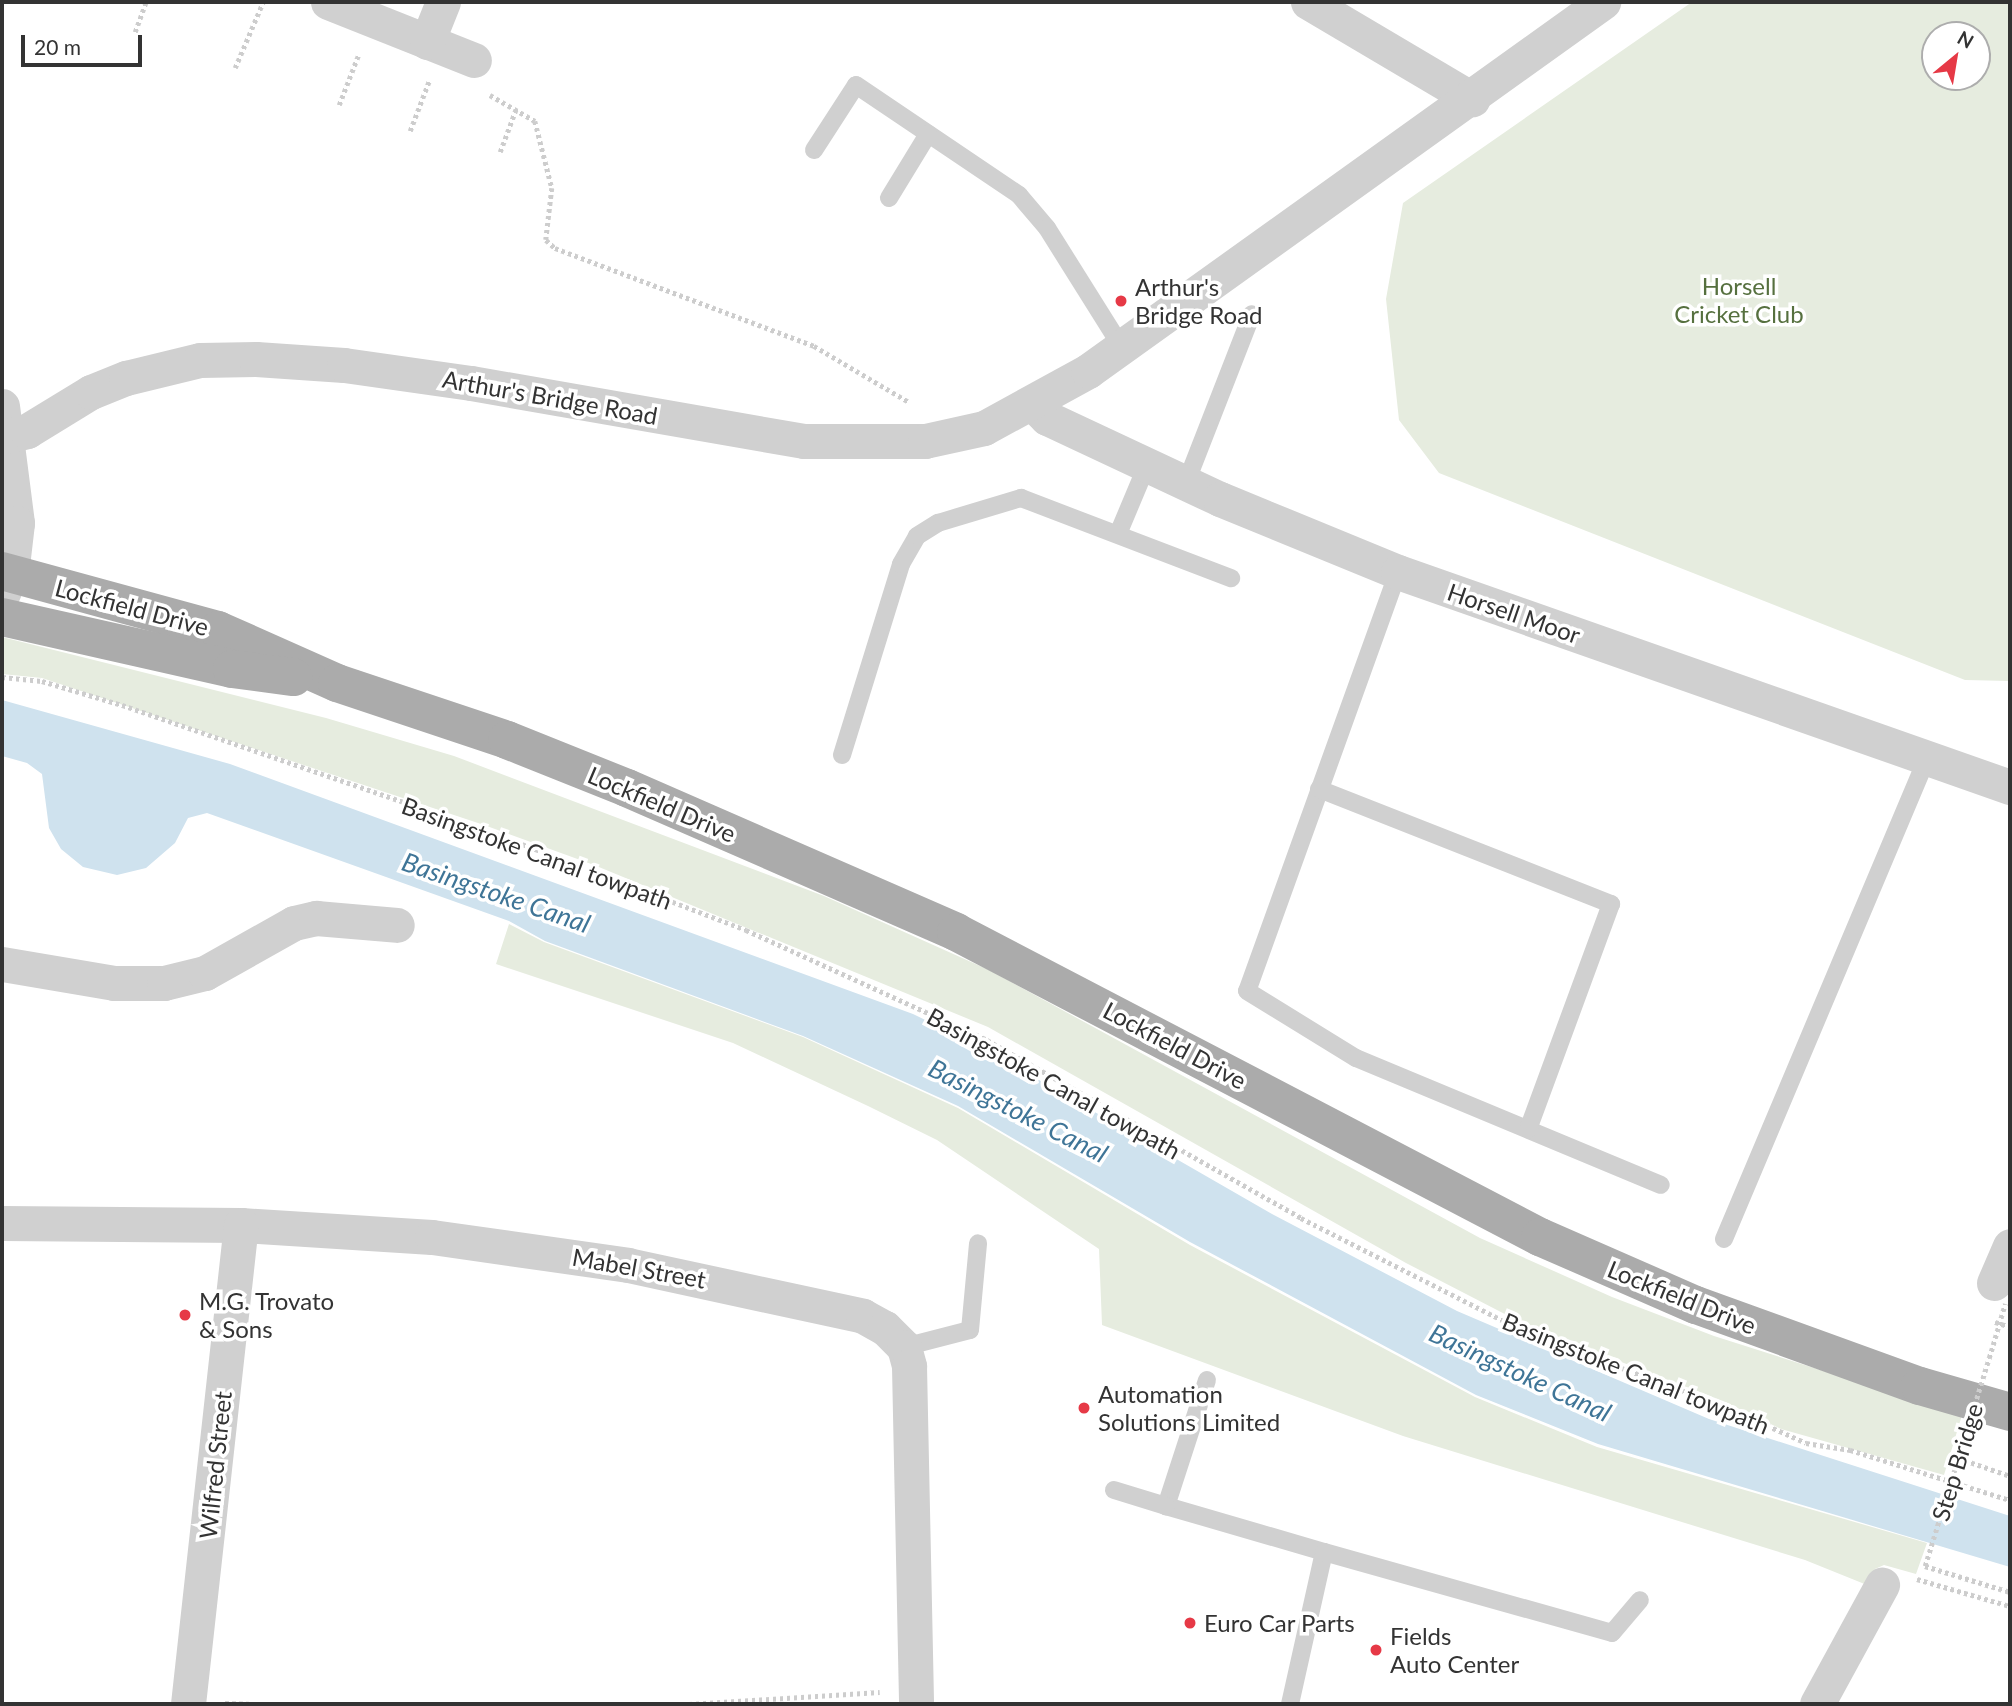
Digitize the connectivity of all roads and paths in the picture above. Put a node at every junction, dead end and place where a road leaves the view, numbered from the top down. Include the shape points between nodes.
1 (146, 2) edge
2 (263, 2) edge
3 (328, 2) edge
4 (443, 2) edge
5 (1308, 2) edge
6 (1603, 2) edge
7 (373, 19) junction
8 (135, 32) dead end
9 (435, 44) junction
10 (474, 60) joint
11 (235, 68) dead end
12 (1472, 99) junction
13 (339, 105) dead end
14 (516, 109) junction
15 (410, 131) dead end
16 (928, 134) junction
17 (814, 150) dead end
18 (500, 152) dead end
19 (889, 198) dead end
20 (1252, 314) dead end
21 (1121, 346) junction
22 (1033, 404) junction
23 (4, 421) edge
24 (962, 433) junction
25 (1147, 465) junction
26 (1186, 483) junction
27 (1118, 534) junction
28 (1398, 572) junction
29 (1231, 578) dead end
30 (5, 580) edge
31 (2, 617) edge
32 (2, 677) edge
33 (337, 682) junction
34 (842, 755) dead end
35 (1927, 758) junction
36 (2010, 787) edge
37 (1319, 789) junction
38 (397, 925) dead end
39 (2, 964) edge
40 (1528, 1129) junction
41 (1661, 1185) dead end
42 (2, 1223) edge
43 (241, 1225) junction
44 (1724, 1239) dead end
45 (978, 1242) dead end
46 (2010, 1245) edge
47 (1999, 1294) joint
48 (904, 1346) junction
49 (1207, 1380) dead end
50 (2010, 1412) edge
51 (1958, 1458) junction
52 (2010, 1476) edge
53 (1114, 1490) dead end
54 (2010, 1500) edge
55 (1166, 1506) junction
56 (1324, 1552) junction
57 (1923, 1582) dead end
58 (1882, 1585) dead end
59 (2010, 1592) edge
60 (1640, 1600) dead end
61 (2010, 1606) edge
62 (901, 1698) edge
63 (204, 1704) edge
64 (249, 1704) edge
65 (689, 1704) edge
66 (1290, 1704) edge
67 (1817, 1704) edge

1 - 8 path
2 - 11 path
3 - 7 street
4 - 9 street
5 - 12 street
6 - 12 street, Arthur's Bridge Road
7 - 9 street
7 - 13 path
9 - 10 street
9 - 15 path
10 - 14 path via 477,87
12 - 21 street, Arthur's Bridge Road
14 - 18 path
14 - 24 path via 536,121 549,165 552,188 546,240 555,248 814,346
16 - 17 lane via 856,85
16 - 19 lane
16 - 21 lane via 1019,195 1033,210
20 - 26 lane
21 - 22 street, Arthur's Bridge Road
22 - 24 street, Arthur's Bridge Road via 984,428
22 - 25 street, Horsell Moor via 1046,418
23 - 24 street, Arthur's Bridge Road via 27,431 91,392 126,378 200,360 256,359 439,378 804,441 925,442
23 - 30 street via 17,523
25 - 26 street, Horsell Moor
25 - 27 lane
26 - 28 street, Horsell Moor
27 - 29 lane
27 - 34 lane via 1021,498 938,523 916,536 901,564
28 - 35 street, Horsell Moor
28 - 37 lane
30 - 33 main road, Lockfield Drive via 218,630
31 - 33 main road, Lockfield Drive via 232,669
32 - 54 path, Basingstoke Canal towpath via 42,681 122,705 496,834 746,930 987,1040 1301,1218 1530,1334 1722,1405 1806,1443 1850,1450
33 - 50 main road, Lockfield Drive via 507,740 627,788 956,932 1418,1176 1632,1278 1920,1386
35 - 36 street, Horsell Moor
35 - 44 lane
37 - 40 lane via 1247,991 1356,1058
37 - 40 lane via 1611,904
38 - 39 street via 316,918 295,923 205,973 164,983 114,983
40 - 41 lane
42 - 43 street, Mabel Street
43 - 48 street, Mabel Street via 432,1237 628,1265 832,1306 886,1328
43 - 63 street, Wilfred Street
45 - 48 lane via 971,1330
46 - 47 street
47 - 51 path, Step Bridge, bridge via 1989,1359
48 - 62 street via 909,1366
49 - 55 lane
51 - 52 path
51 - 59 path, Step Bridge, bridge via 1925,1566
53 - 55 lane
55 - 56 lane
56 - 60 lane via 1612,1633
56 - 66 lane
57 - 61 path
58 - 67 street
62 - 65 path
63 - 64 path

